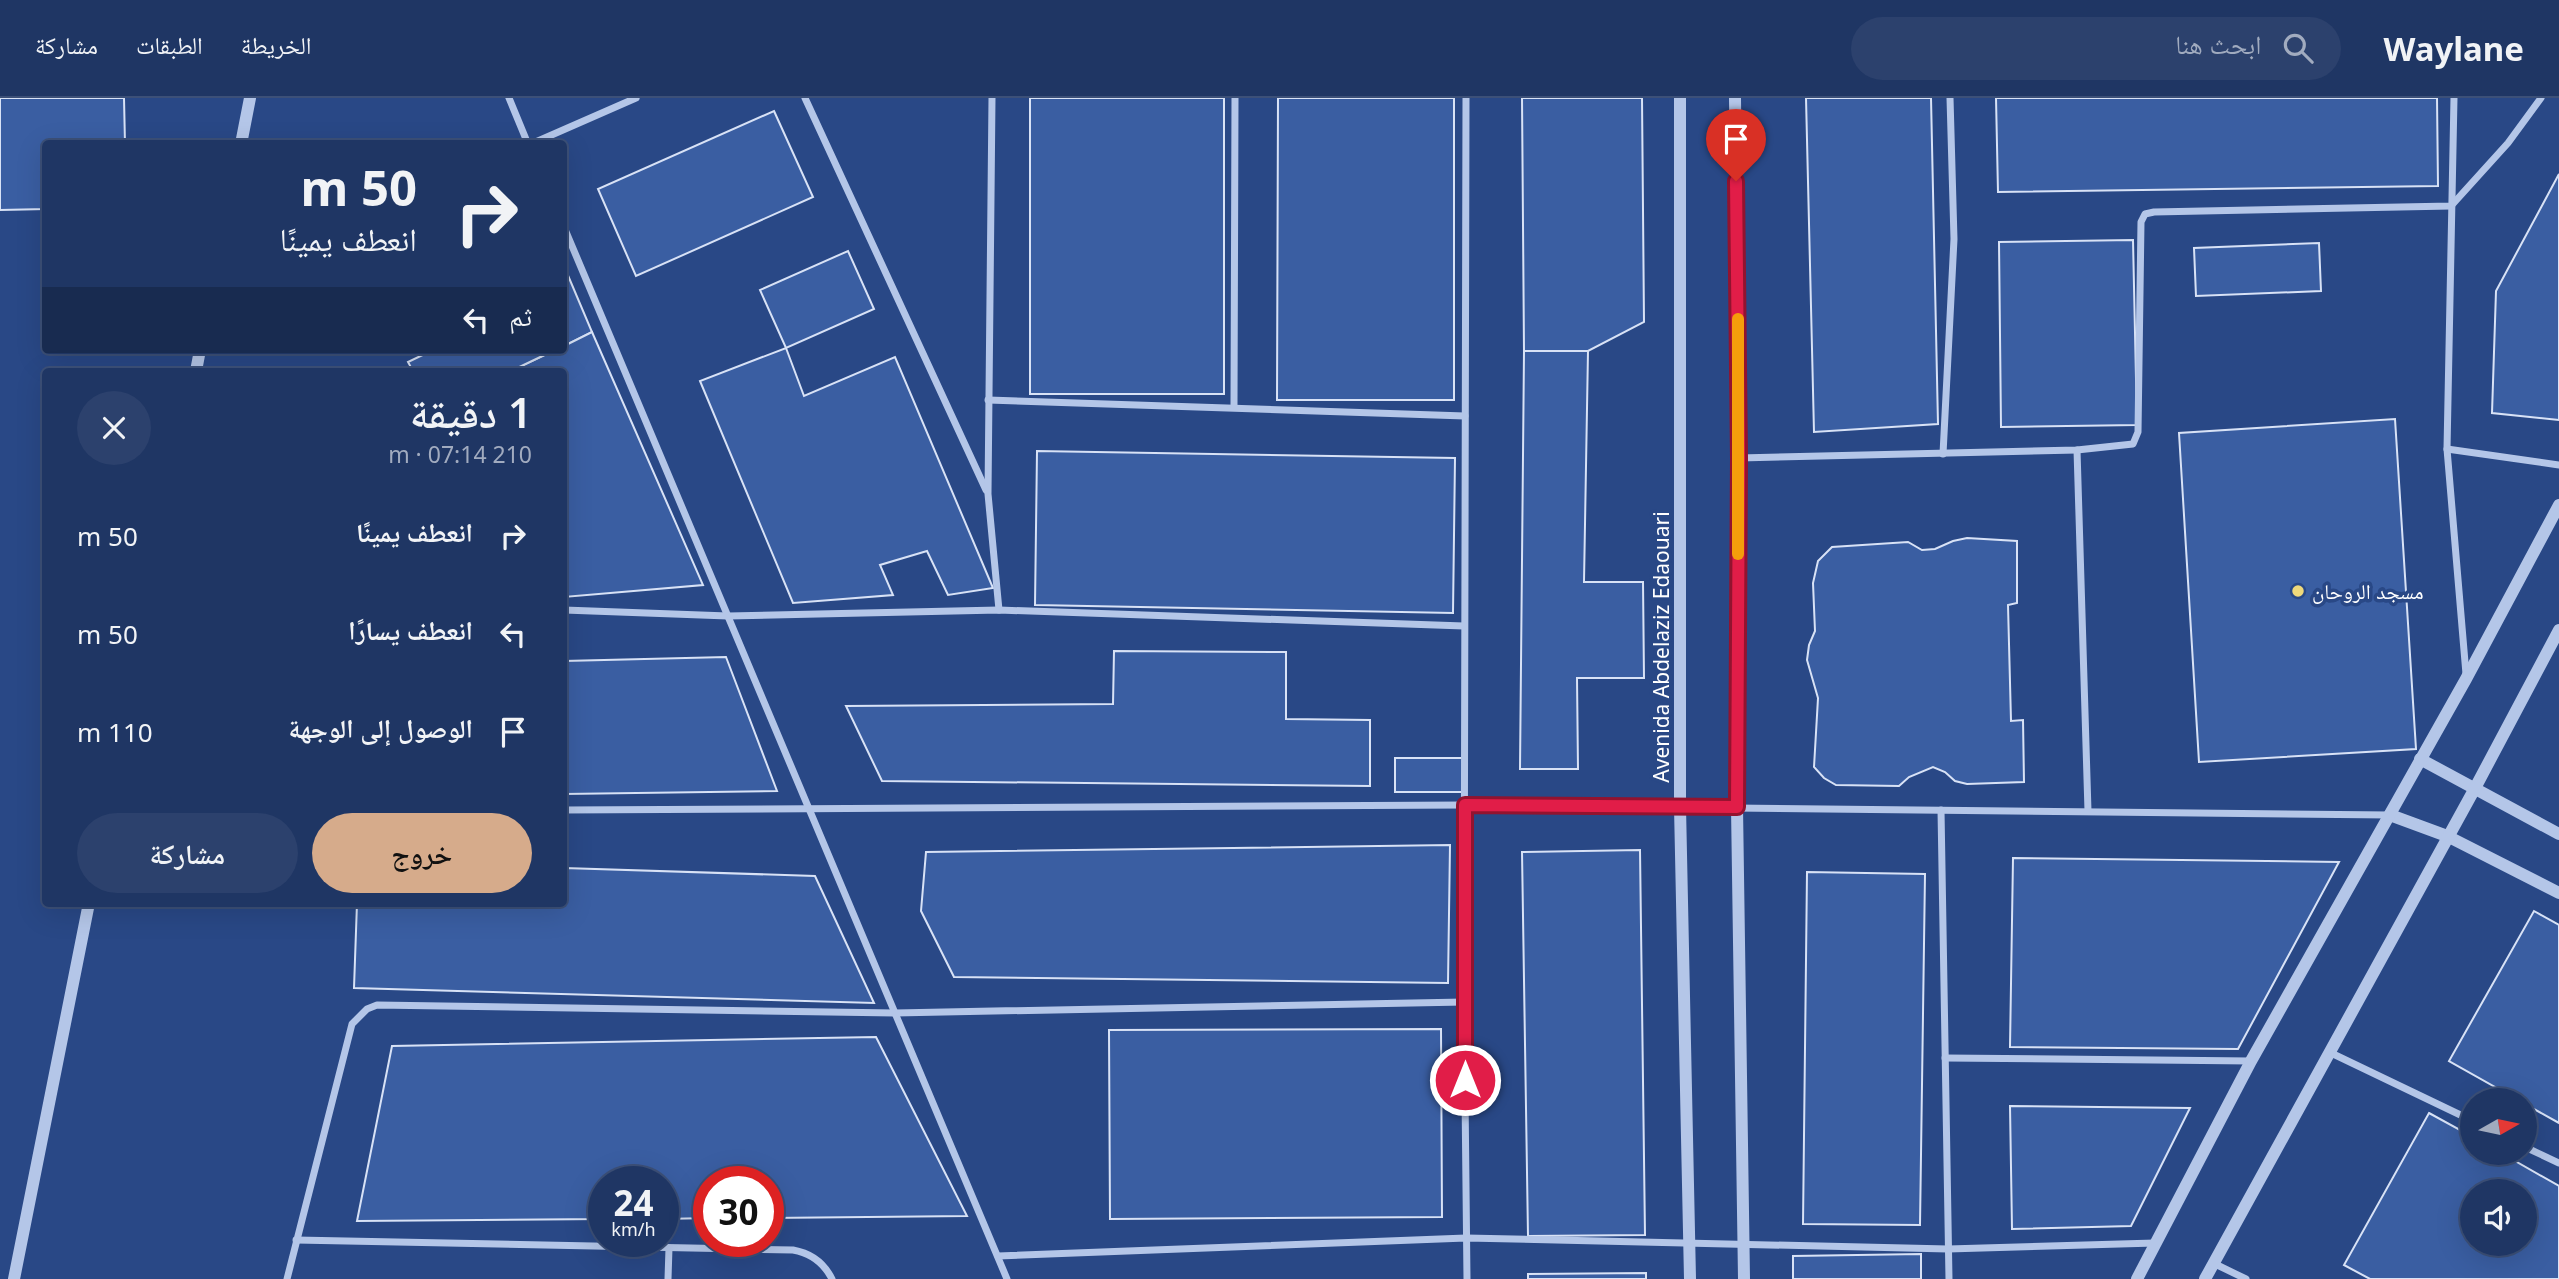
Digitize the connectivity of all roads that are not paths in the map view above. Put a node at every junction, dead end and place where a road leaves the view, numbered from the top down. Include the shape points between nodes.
1 (250, 98) edge
2 (509, 98) edge
3 (636, 98) edge
4 (805, 98) edge
5 (992, 98) edge
6 (1235, 98) edge
7 (1466, 98) edge
8 (1680, 98) edge
9 (1735, 98) edge
10 (1950, 98) edge
11 (2454, 98) edge
12 (2541, 98) edge
13 (242, 140) edge
14 (528, 140) edge
15 (539, 140) edge
16 (2451, 206) junction
17 (567, 234) edge
18 (988, 400) junction
19 (1234, 406) junction
20 (1465, 416) junction
21 (2447, 449) junction
22 (2077, 450) junction
23 (1943, 454) junction
24 (1739, 458) junction
25 (2559, 465) edge
26 (988, 494) junction
27 (2559, 505) edge
28 (567, 610) edge
29 (999, 610) junction
30 (727, 616) junction
31 (1464, 626) junction
32 (2559, 629) edge
33 (2466, 679) junction
34 (2420, 759) junction
35 (2474, 790) junction
36 (1465, 805) junction
37 (1680, 807) junction
38 (1737, 807) junction
39 (809, 808) junction
40 (567, 810) edge
41 (1941, 810) junction
42 (2088, 811) junction
43 (2390, 815) junction
44 (2559, 834) edge
45 (2447, 836) junction
46 (2559, 893) edge
47 (88, 907) edge
48 (1464, 1002) junction
49 (895, 1013) junction
50 (2329, 1052) junction
51 (1945, 1058) junction
52 (2251, 1061) junction
53 (2460, 1115) edge
54 (2538, 1153) edge
55 (2559, 1163) edge
56 (1466, 1238) junction
57 (296, 1240) junction
58 (1689, 1242) junction
59 (2156, 1243) junction
60 (1744, 1244) junction
61 (588, 1246) edge
62 (679, 1248) edge
63 (1948, 1249) junction
64 (998, 1256) junction
65 (669, 1257) edge
66 (2213, 1263) junction
67 (14, 1279) edge
68 (287, 1279) edge
69 (668, 1279) edge
70 (832, 1279) edge
71 (1007, 1279) edge
72 (1467, 1279) edge
73 (1690, 1279) edge
74 (1744, 1279) edge
75 (1949, 1279) edge
76 (2137, 1279) edge
77 (2205, 1279) edge
78 (2246, 1279) edge

1 - 13 street
2 - 14 street
3 - 15 street
4 - 26 street
5 - 18 street
6 - 19 street
7 - 20 street
8 - 37 street, Avenida Abdelaziz Edaouari
9 - 24 street
10 - 23 street via 1954,239
11 - 16 street
12 - 16 street
16 - 21 street
16 - 22 street via 2145,214 2141,222 2137,439 2126,446
17 - 30 street
18 - 19 street
18 - 26 street
19 - 20 street
20 - 31 street
21 - 25 street
21 - 33 street
22 - 23 street
22 - 42 street
23 - 24 street
24 - 38 street
26 - 29 street
27 - 33 street
28 - 30 street
29 - 30 street
29 - 31 street
30 - 39 street
31 - 36 street
32 - 35 street
33 - 34 street
34 - 35 street
34 - 43 street
35 - 44 street
35 - 45 street
36 - 37 street
36 - 39 street
36 - 48 street
37 - 38 street
37 - 58 street, Avenida Abdelaziz Edaouari
38 - 41 street
38 - 60 street
39 - 40 street
39 - 49 street
41 - 42 street
41 - 51 street
42 - 43 street
43 - 45 street
43 - 52 street
45 - 46 street
45 - 50 street
47 - 67 street
48 - 49 street
48 - 56 street
49 - 57 street via 377,1005 352,1024
49 - 64 street
50 - 53 street
50 - 66 street
51 - 52 street
51 - 63 street
52 - 59 street
54 - 55 street
56 - 58 street
56 - 64 street
56 - 72 street
57 - 61 street
57 - 68 street
58 - 60 street
58 - 73 street, Avenida Abdelaziz Edaouari
59 - 63 street
59 - 76 street
60 - 63 street
60 - 74 street
62 - 70 street via 806,1252
63 - 75 street
64 - 71 street
65 - 69 street
66 - 77 street
66 - 78 street

